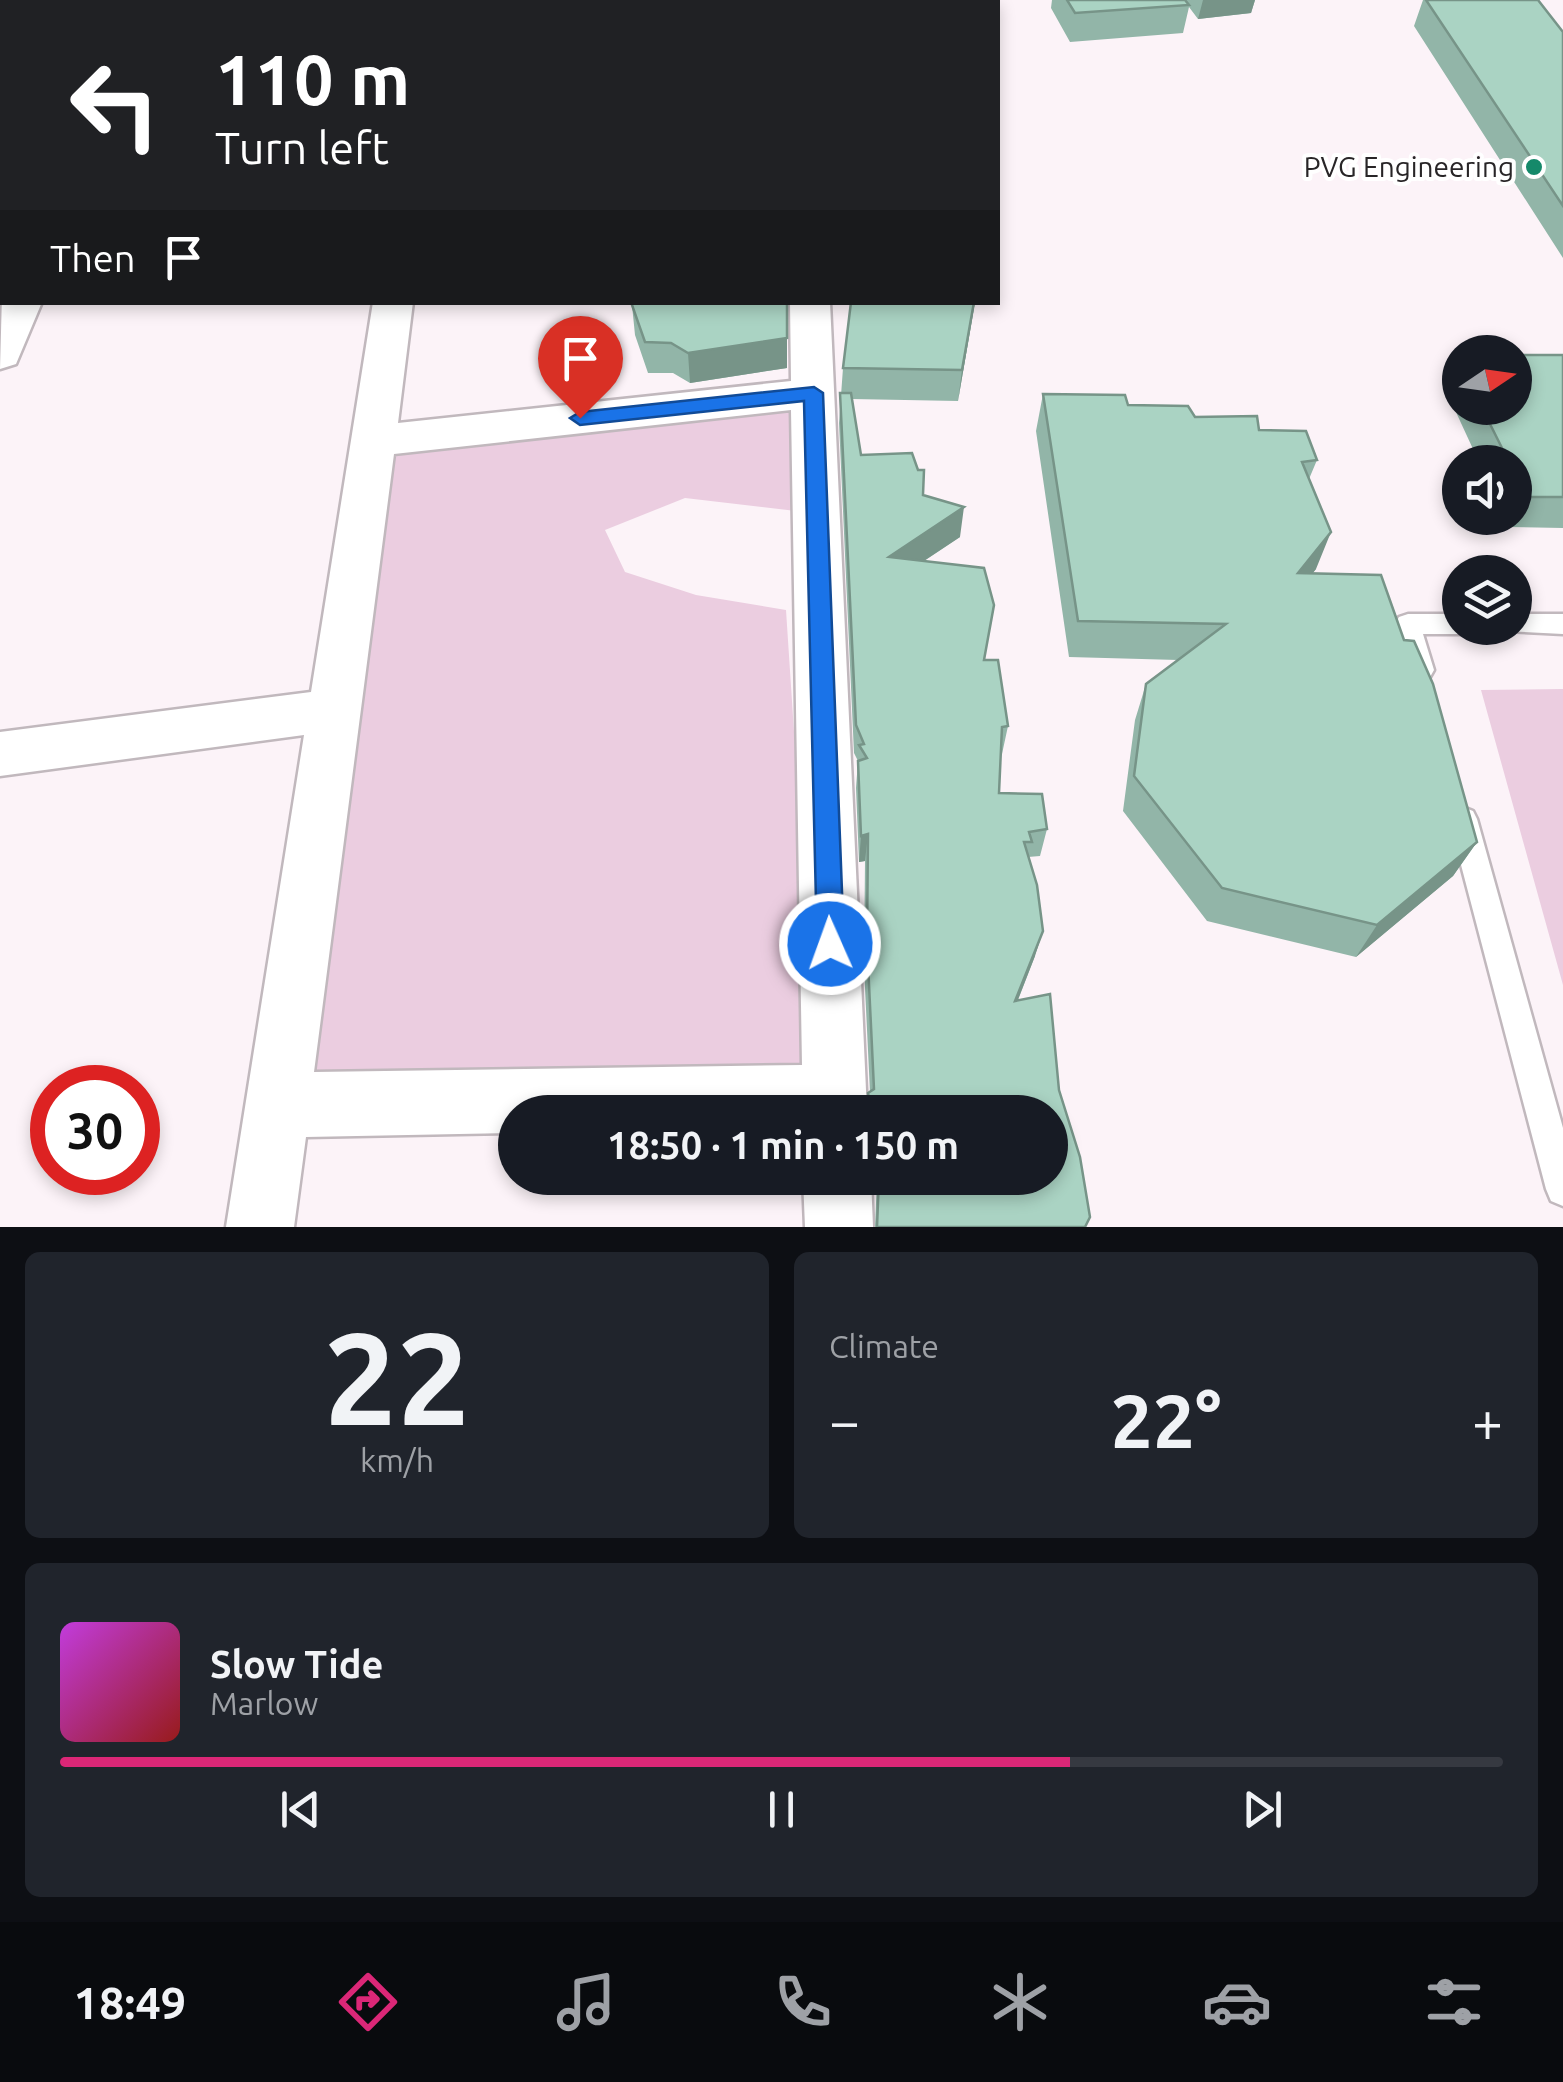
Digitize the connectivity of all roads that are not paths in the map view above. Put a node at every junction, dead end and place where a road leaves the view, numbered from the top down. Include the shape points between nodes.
1 (19, 305) edge
2 (392, 305) edge
3 (810, 305) edge
4 (0, 354) edge
5 (814, 393) junction
6 (373, 441) junction
7 (1442, 624) edge
8 (1532, 624) edge
9 (1563, 624) edge
10 (1428, 693) edge
11 (334, 710) junction
12 (0, 754) edge
13 (1457, 798) edge
14 (835, 1095) edge
15 (278, 1105) junction
16 (498, 1105) edge
17 (1563, 1189) edge
18 (838, 1195) edge
19 (260, 1227) edge
20 (839, 1227) edge

1 - 4 main road
2 - 6 street
3 - 5 street
5 - 6 street
5 - 14 street
6 - 11 street
7 - 10 lane via 1408,624
8 - 9 lane
11 - 12 street
11 - 15 street
13 - 17 lane
15 - 16 street
15 - 19 street
18 - 20 street

